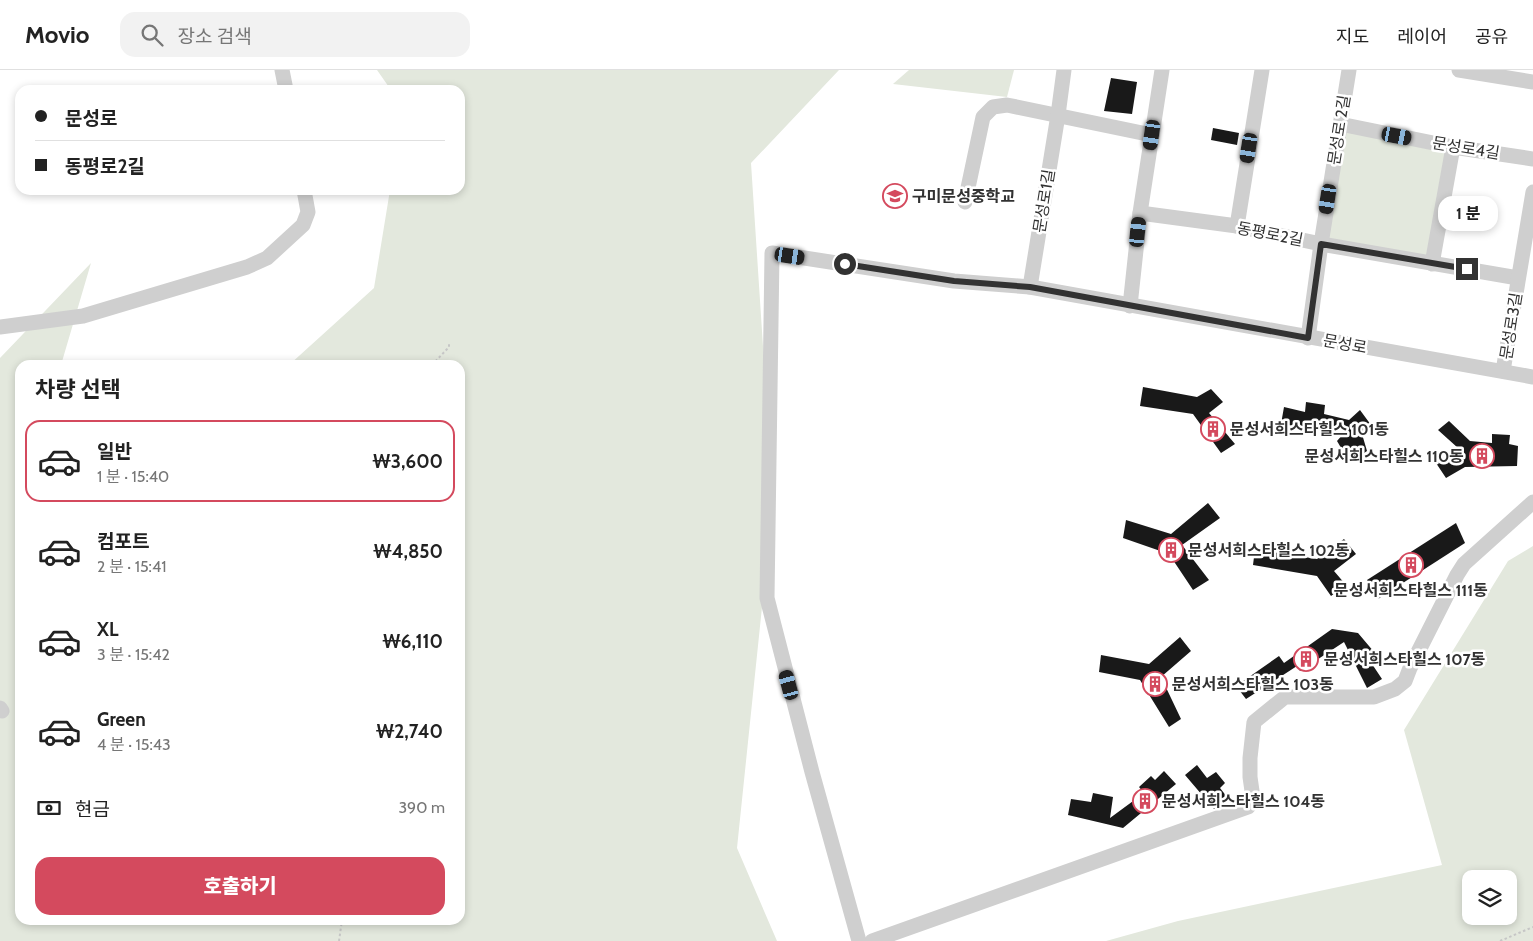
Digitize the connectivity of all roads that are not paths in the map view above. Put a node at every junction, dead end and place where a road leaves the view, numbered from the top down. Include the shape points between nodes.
1 (282, 70) edge
2 (1064, 70) edge
3 (1162, 70) edge
4 (1262, 70) edge
5 (1349, 70) edge
6 (1458, 70) edge
7 (1533, 82) edge
8 (285, 85) edge
9 (1058, 116) junction
10 (1340, 124) junction
11 (1152, 135) junction
12 (1453, 147) junction
13 (1533, 159) edge
14 (1533, 192) edge
15 (305, 195) edge
16 (964, 202) dead end
17 (1140, 213) junction
18 (1236, 226) junction
19 (1321, 244) junction
20 (1432, 264) junction
21 (1518, 278) junction
22 (1030, 287) junction
23 (1130, 306) junction
24 (0, 327) edge
25 (1308, 338) junction
26 (1503, 371) junction
27 (1533, 377) edge
28 (1533, 502) edge
29 (859, 941) edge
30 (872, 941) edge

1 - 8 street
2 - 9 street, 문성로1길
3 - 11 street
4 - 18 street
5 - 10 street, 문성로 2길
6 - 7 street
9 - 11 street
9 - 16 street via 1007,106 987,112 983,117
9 - 22 street, 문성로1길
10 - 12 street, 문성로4길
10 - 19 street, 문성로 2길
11 - 17 street
12 - 13 street, 문성로4길
12 - 20 street
14 - 21 street, 문성로3길
15 - 24 street via 308,212 304,225 266,258 247,267 83,316
17 - 18 street, 동평로2길
17 - 23 street
18 - 19 street, 동평로2길
19 - 20 street, 동평로2길
19 - 25 street, 문성로 2길
20 - 21 street, 동평로2길
21 - 26 street, 문성로3길
22 - 23 street, 문성로
22 - 29 street, 문성로 via 954,281 772,253 767,598
23 - 25 street, 문성로
25 - 26 street, 문성로
26 - 27 street, 문성로
28 - 30 street via 1464,564 1405,681 1395,689 1374,697 1285,697 1254,722 1250,758 1253,798 1248,807

